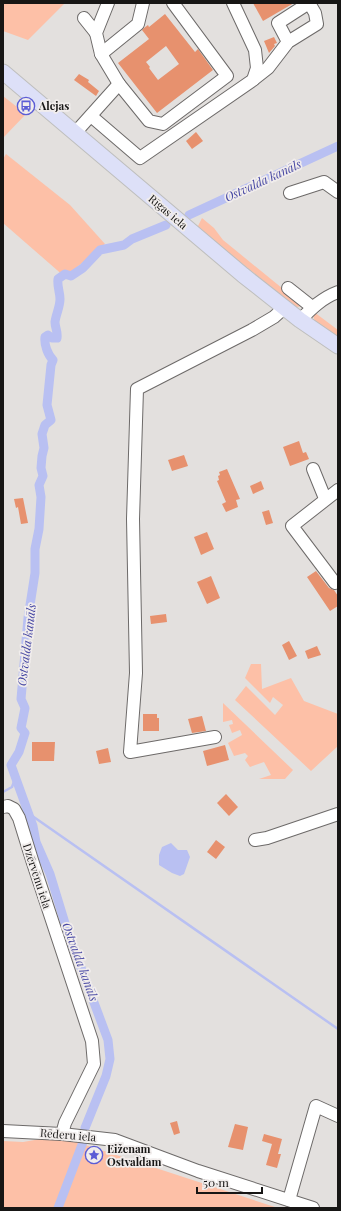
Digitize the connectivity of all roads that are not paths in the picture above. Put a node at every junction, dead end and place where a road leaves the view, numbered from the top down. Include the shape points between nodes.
1 (108, 3) edge
2 (143, 3) edge
3 (174, 3) edge
4 (234, 3) edge
5 (84, 18) dead end
6 (96, 33) junction
7 (288, 42) dead end
8 (101, 54) junction
9 (3, 72) edge
10 (253, 80) junction
11 (119, 84) junction
12 (91, 116) junction
13 (75, 133) junction
14 (338, 192) edge
15 (290, 193) dead end
16 (288, 288) dead end
17 (338, 292) edge
18 (312, 307) junction
19 (284, 308) junction
20 (300, 320) junction
21 (338, 346) edge
22 (313, 469) dead end
23 (333, 496) edge
24 (289, 518) dead end
25 (335, 583) dead end
26 (215, 737) dead end
27 (3, 807) edge
28 (338, 814) edge
29 (255, 840) dead end
30 (338, 1116) edge
31 (3, 1131) edge
32 (62, 1134) junction
33 (289, 1200) junction
34 (313, 1208) edge

1 - 6 street
2 - 8 street via 138,24
3 - 11 street via 227,76 163,124 149,121
4 - 10 street via 255,50 257,68
5 - 6 street
6 - 8 street
7 - 10 street via 268,68
8 - 11 street
9 - 13 main road, Rīgas iela
10 - 12 street via 140,158
11 - 12 street
12 - 13 street
13 - 19 main road, Rīgas iela
14 - 15 street via 324,182
16 - 18 street
17 - 18 street
18 - 20 street
19 - 20 main road, Rīgas iela
19 - 26 street via 252,330 137,389 133,519 136,673 130,752
20 - 21 main road, Rīgas iela
22 - 23 street
23 - 24 street
23 - 25 street via 292,526
27 - 32 street, Dzērvēnu iela via 14,809 19,818 92,1041 94,1064
28 - 29 street
30 - 33 street via 316,1106
31 - 32 street, Rēderu iela
32 - 33 street, Rēderu iela via 115,1140 198,1171
33 - 34 street, Rēderu iela

